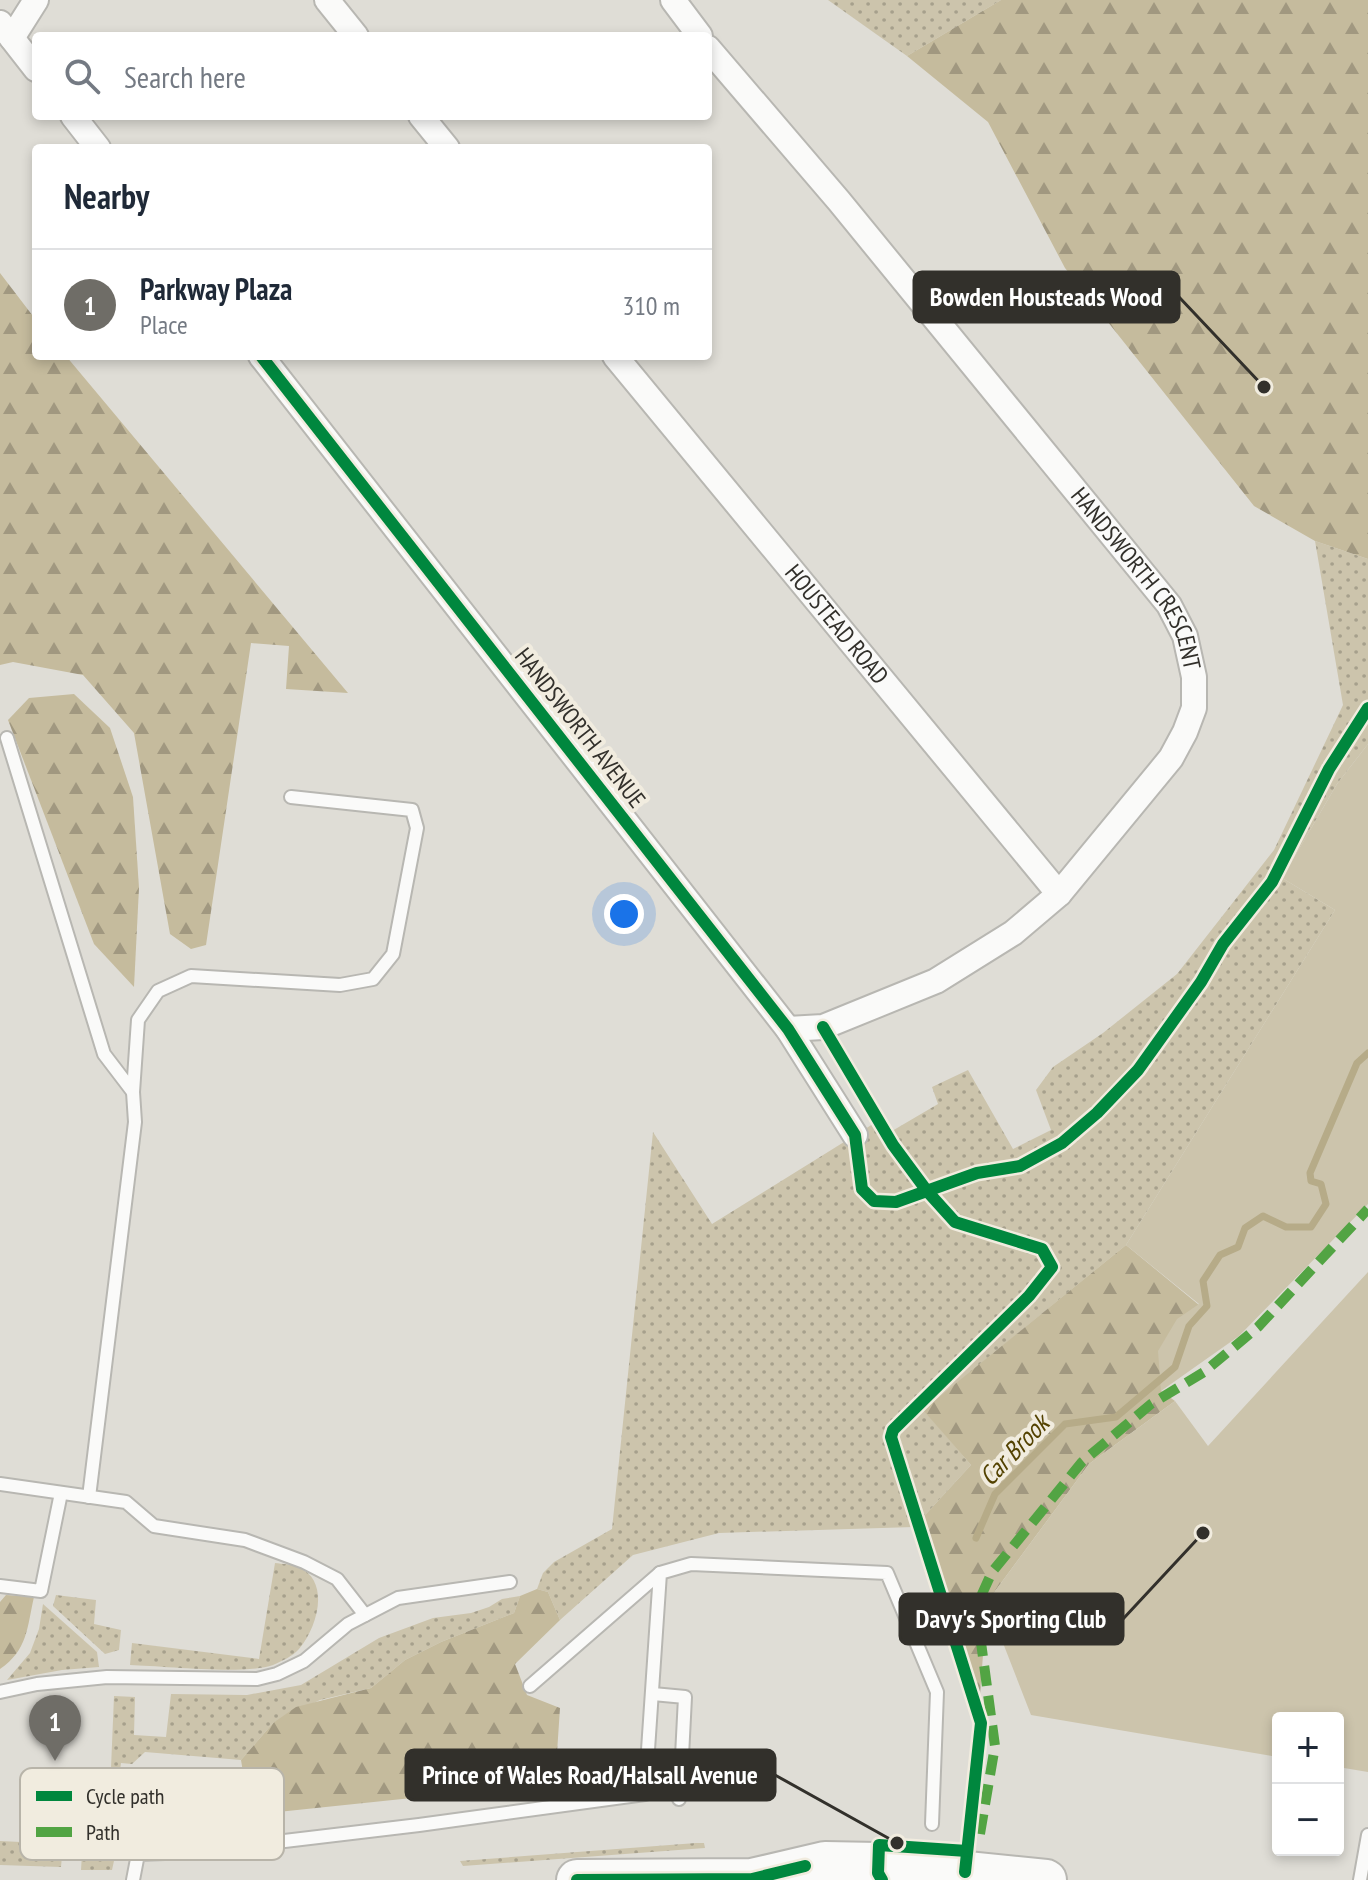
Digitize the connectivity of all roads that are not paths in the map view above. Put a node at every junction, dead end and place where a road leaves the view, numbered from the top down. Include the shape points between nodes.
1 (36, 0) edge
2 (327, 0) edge
3 (673, 0) edge
4 (6, 30) edge
5 (353, 32) edge
6 (697, 32) edge
7 (712, 53) edge
8 (32, 64) edge
9 (76, 120) edge
10 (424, 120) edge
11 (95, 144) edge
12 (444, 144) edge
13 (264, 360) edge
14 (618, 360) edge
15 (7, 738) dead end
16 (291, 797) dead end
17 (1059, 894) junction
18 (788, 1029) junction
19 (133, 1092) junction
20 (855, 1135) dead end
21 (0, 1484) edge
22 (61, 1493) junction
23 (89, 1497) junction
24 (660, 1573) junction
25 (510, 1582) dead end
26 (0, 1586) edge
27 (365, 1615) junction
28 (530, 1686) dead end
29 (0, 1692) edge
30 (653, 1694) junction
31 (681, 1776) junction
32 (646, 1777) junction
33 (679, 1799) dead end
34 (932, 1824) dead end
35 (1368, 1835) edge
36 (284, 1841) edge
37 (137, 1860) edge
38 (972, 1876) edge
39 (133, 1880) edge
40 (577, 1880) edge
41 (754, 1880) edge
42 (1046, 1880) edge
43 (1360, 1880) edge

1 - 4 street
2 - 5 street
3 - 6 street
4 - 8 street
7 - 17 street, HANDSWORTH CRESCENT via 1169,605 1185,636 1194,708 1185,732 1171,758
9 - 11 street
10 - 12 street
13 - 18 street, HANDSWORTH AVENUE
14 - 17 street, HOUSTEAD ROAD
15 - 19 lane via 104,1054
16 - 19 lane via 412,810 417,828 393,954 373,979 340,985 191,976 158,991 138,1020
17 - 18 street, HANDSWORTH CRESCENT via 1013,933 936,981 823,1027
18 - 20 street, HANDSWORTH AVENUE
19 - 23 lane via 135,1122
21 - 22 lane
22 - 23 lane
22 - 26 lane via 41,1591
23 - 27 lane via 126,1502 154,1526 245,1540 304,1562 337,1579
24 - 28 lane
24 - 30 lane
24 - 34 lane via 691,1564 887,1573 937,1692
25 - 27 lane via 398,1598
27 - 29 lane via 304,1661 257,1679 107,1677
30 - 31 lane via 685,1697
30 - 32 lane
31 - 32 lane
31 - 33 lane
32 - 36 lane via 645,1794
35 - 43 lane
37 - 39 lane
38 - 41 highway via 878,1863 825,1862
38 - 42 highway
40 - 41 highway

